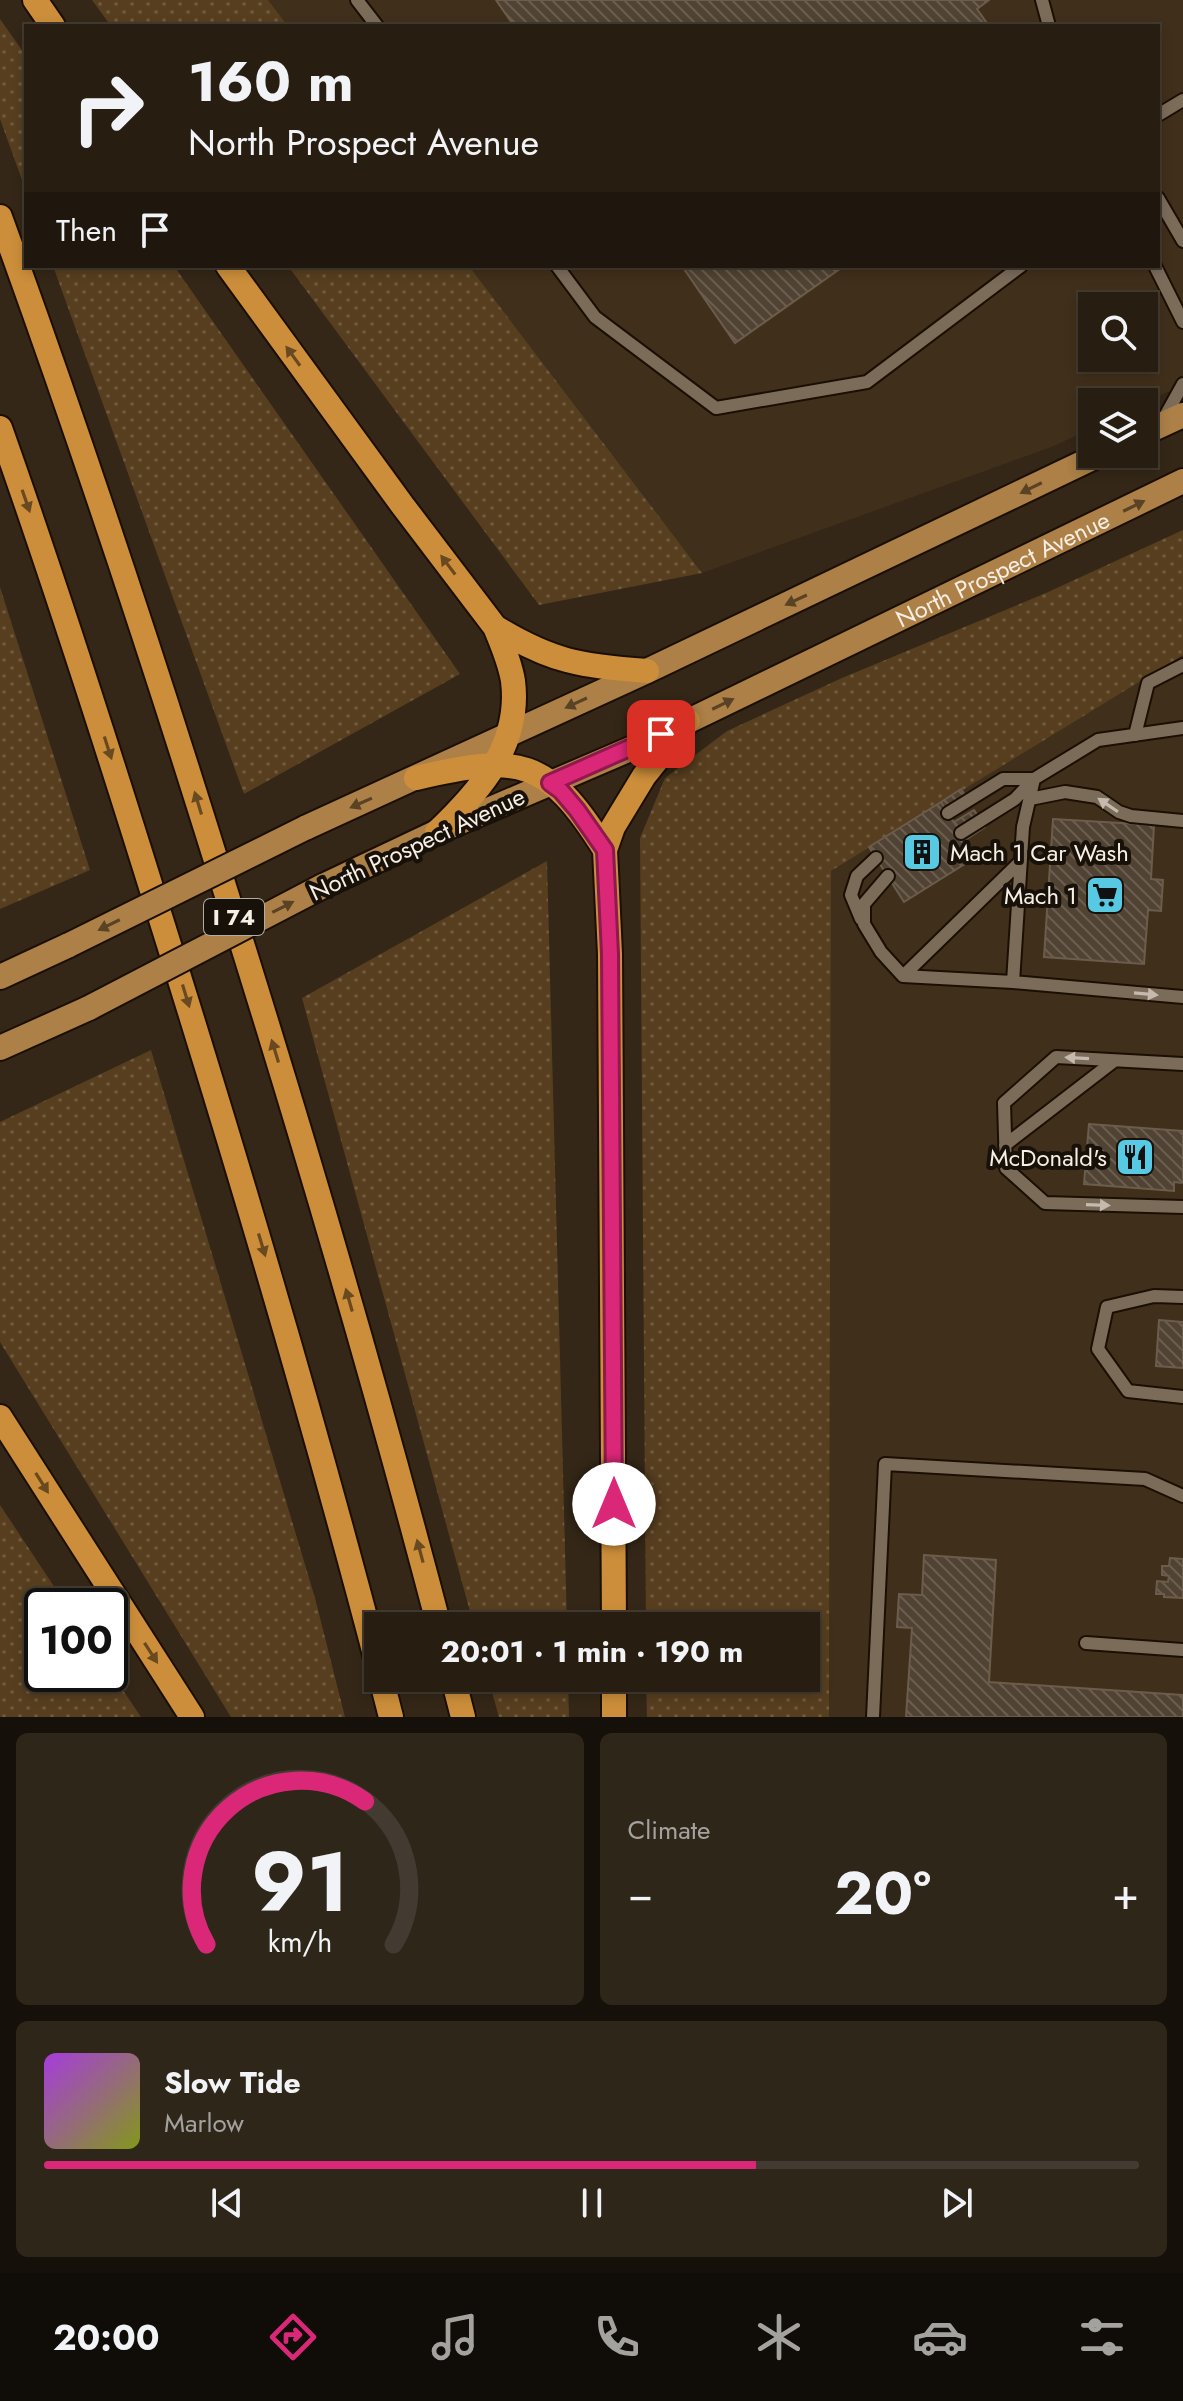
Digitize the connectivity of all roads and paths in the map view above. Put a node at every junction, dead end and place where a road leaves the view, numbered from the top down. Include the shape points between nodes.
1 (35, 0) edge
2 (357, 0) edge
3 (1042, 0) edge
4 (52, 24) edge
5 (375, 24) edge
6 (1048, 24) edge
7 (1183, 100) edge
8 (1160, 114) edge
9 (1160, 201) edge
10 (0, 217) edge
11 (1183, 241) edge
12 (229, 268) edge
13 (558, 268) edge
14 (1018, 268) edge
15 (1156, 268) edge
16 (1183, 322) edge
17 (1183, 384) edge
18 (1183, 415) edge
19 (1158, 421) edge
20 (1158, 427) edge
21 (0, 428) edge
22 (1078, 465) edge
23 (1183, 481) edge
24 (495, 627) junction
25 (1183, 665) edge
26 (647, 671) junction
27 (688, 721) junction
28 (1183, 728) edge
29 (1135, 735) junction
30 (508, 736) junction
31 (495, 764) junction
32 (416, 778) junction
33 (1034, 779) junction
34 (550, 783) junction
35 (1030, 799) junction
36 (948, 813) dead end
37 (1183, 821) edge
38 (437, 832) junction
39 (961, 833) dead end
40 (605, 850) junction
41 (876, 858) dead end
42 (1021, 861) junction
43 (888, 876) dead end
44 (864, 924) junction
45 (903, 976) junction
46 (0, 977) edge
47 (1013, 982) junction
48 (1183, 997) edge
49 (0, 1048) edge
50 (1114, 1061) junction
51 (1183, 1064) edge
52 (1005, 1145) junction
53 (1183, 1207) edge
54 (1183, 1297) edge
55 (1183, 1397) edge
56 (0, 1417) edge
57 (1183, 1496) edge
58 (435, 1612) edge
59 (614, 1612) edge
60 (364, 1615) edge
61 (1086, 1643) dead end
62 (1183, 1650) edge
63 (385, 1692) edge
64 (457, 1692) edge
65 (614, 1692) edge
66 (192, 1717) edge
67 (391, 1717) edge
68 (463, 1717) edge
69 (614, 1717) edge
70 (873, 1717) edge

1 - 4 highway
2 - 5 lane
3 - 6 lane
7 - 8 lane
9 - 11 lane
58 -> 10 highway, I 74 via 325,1216 174,725
24 -> 12 highway
13 - 14 lane via 595,317 716,408 867,382
15 - 16 lane
17 - 19 lane
18 - 20 main road
21 -> 60 highway, I 74 via 189,1007
22 -> 26 main road
27 -> 23 main road, North Prospect Avenue
24 - 26 highway via 560,660
24 - 30 highway via 513,681
25 - 29 lane via 1148,683
26 -> 30 main road
27 - 34 main road, North Prospect Avenue
27 - 40 highway via 637,787
28 - 29 lane
29 - 33 lane via 1098,740
30 - 31 highway
30 - 32 main road
31 - 32 highway
31 - 34 highway via 513,764
31 - 38 highway
32 -> 46 main road, bridge
33 - 35 lane
33 - 36 lane via 1003,779
33 - 39 lane via 1015,799
34 - 38 main road, North Prospect Avenue
34 - 40 highway
37 -> 35 lane via 1131,816 1097,797 1065,792
35 - 42 lane
49 -> 38 main road, North Prospect Avenue, bridge
40 - 59 highway via 611,970
41 - 44 lane via 857,876 851,895
42 - 45 lane
42 - 47 lane
43 - 44 lane via 864,904
44 - 45 lane
45 - 47 lane
47 -> 48 lane
50 - 51 lane
50 - 52 lane
50 -> 52 lane via 1056,1057 1004,1103
52 -> 53 lane via 1006,1168 1045,1203
54 - 55 lane via 1154,1296 1107,1307 1098,1349 1128,1391
56 -> 66 highway
57 - 70 lane via 1145,1479 885,1464
61 - 62 lane
63 - 67 highway
64 - 68 highway
65 - 69 highway

